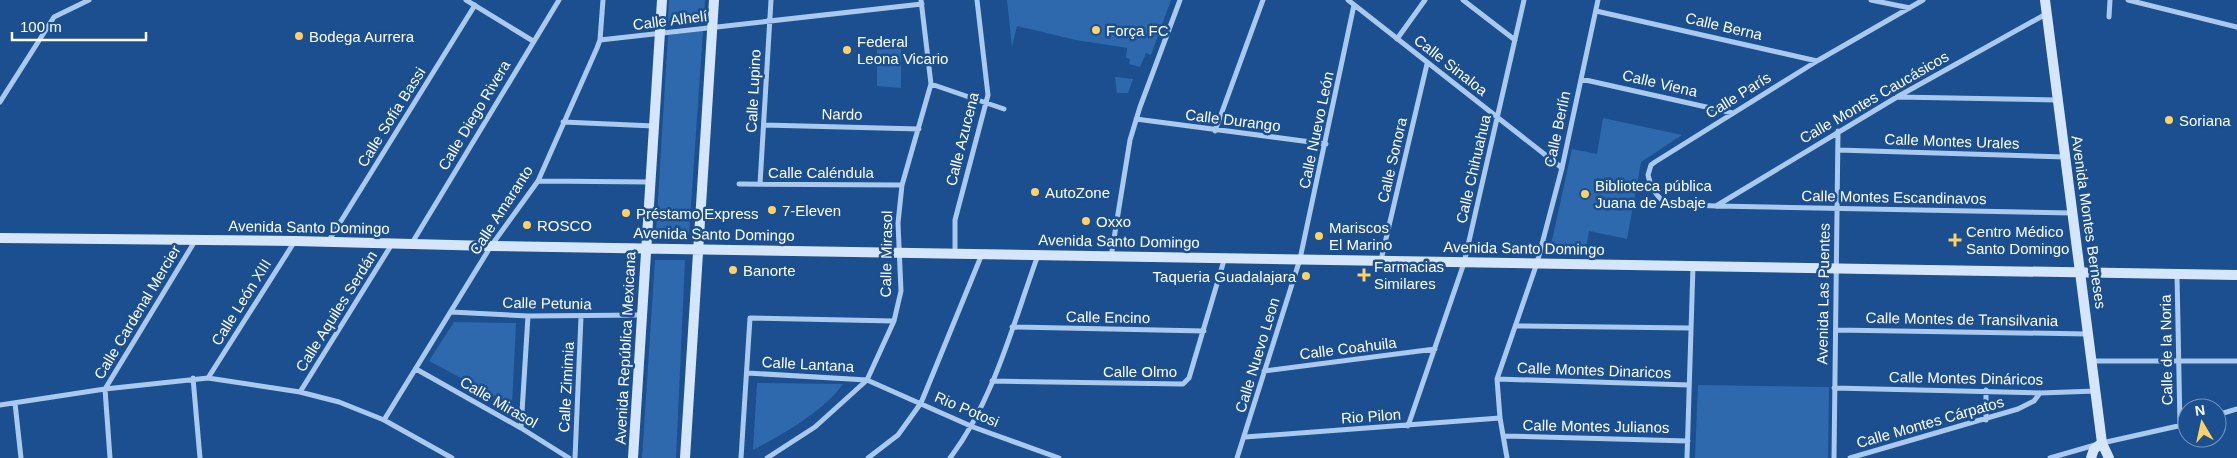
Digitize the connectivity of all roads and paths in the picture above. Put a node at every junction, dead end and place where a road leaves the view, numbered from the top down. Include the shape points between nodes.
1 (89, 0) edge
2 (466, 0) edge
3 (559, 0) edge
4 (603, 0) edge
5 (662, 0) edge
6 (714, 0) edge
7 (771, 0) edge
8 (977, 0) edge
9 (1180, 0) edge
10 (1263, 0) edge
11 (1348, 0) edge
12 (1425, 0) edge
13 (1463, 0) edge
14 (1524, 0) edge
15 (1598, 0) edge
16 (1872, 0) edge
17 (1924, 0) edge
18 (2044, 0) edge
19 (2110, 0) edge
20 (2128, 0) edge
21 (922, 2) edge
22 (475, 5) junction
23 (1354, 5) junction
24 (1910, 8) junction
25 (1596, 10) junction
26 (2046, 14) junction
27 (2109, 17) dead end
28 (770, 21) junction
29 (712, 27) junction
30 (2237, 27) edge
31 (660, 33) junction
32 (1396, 39) junction
33 (600, 40) junction
34 (1515, 40) junction
35 (533, 41) junction
36 (1817, 60) junction
37 (1427, 64) junction
38 (1581, 79) junction
39 (931, 84) junction
40 (1896, 97) junction
41 (2057, 100) junction
42 (0, 102) edge
43 (986, 103) junction
44 (1004, 109) dead end
45 (1732, 113) junction
46 (1498, 117) junction
47 (1136, 119) junction
48 (563, 122) junction
49 (764, 125) junction
50 (654, 126) junction
51 (919, 129) junction
52 (1215, 130) junction
53 (1838, 131) junction
54 (1326, 144) junction
55 (1838, 150) junction
56 (2065, 157) junction
57 (1562, 168) junction
58 (538, 181) junction
59 (651, 182) junction
60 (739, 184) dead end
61 (760, 184) junction
62 (902, 185) junction
63 (1716, 206) junction
64 (1837, 208) junction
65 (2072, 213) junction
66 (0, 238) edge
67 (195, 240) junction
68 (295, 241) junction
69 (328, 242) junction
70 (393, 243) junction
71 (412, 243) junction
72 (491, 246) junction
73 (646, 248) junction
74 (698, 248) junction
75 (899, 253) junction
76 (955, 253) junction
77 (982, 254) junction
78 (1038, 255) junction
79 (1111, 257) junction
80 (1225, 257) junction
81 (1300, 259) junction
82 (1381, 261) junction
83 (1464, 263) junction
84 (1537, 263) junction
85 (1693, 266) junction
86 (1837, 269) junction
87 (2080, 273) junction
88 (2177, 273) junction
89 (2237, 275) edge
90 (451, 312) junction
91 (643, 315) junction
92 (528, 316) junction
93 (582, 317) junction
94 (894, 321) junction
95 (1516, 326) junction
96 (1012, 327) junction
97 (1691, 328) junction
98 (1836, 330) junction
99 (1204, 331) junction
100 (2089, 334) junction
101 (1435, 349) junction
102 (2237, 360) edge
103 (2093, 361) junction
104 (2179, 361) junction
105 (416, 370) junction
106 (1264, 371) junction
107 (747, 373) junction
108 (192, 378) junction
109 (208, 378) junction
110 (1498, 379) junction
111 (867, 380) junction
112 (992, 381) junction
113 (1690, 385) junction
114 (105, 388) junction
115 (1834, 388) junction
116 (1986, 390) junction
117 (2097, 391) junction
118 (300, 392) junction
119 (2040, 393) junction
120 (2180, 398) edge
121 (15, 402) junction
122 (921, 403) junction
123 (0, 405) edge
124 (1500, 418) junction
125 (384, 420) junction
126 (1986, 420) junction
127 (1408, 426) junction
128 (972, 427) junction
129 (2177, 427) edge
130 (521, 428) junction
131 (1503, 436) junction
132 (1244, 437) junction
133 (1688, 441) junction
134 (2103, 452) edge
135 (1052, 457) edge
136 (21, 458) edge
137 (110, 458) edge
138 (200, 458) edge
139 (452, 458) edge
140 (569, 458) edge
141 (575, 458) edge
142 (633, 458) edge
143 (685, 458) edge
144 (741, 458) edge
145 (767, 458) edge
146 (868, 458) edge
147 (950, 458) edge
148 (1059, 458) edge
149 (1237, 458) edge
150 (1507, 458) edge
151 (1687, 458) edge
152 (1834, 458) edge
153 (1850, 458) edge
154 (2050, 458) edge
155 (2091, 458) edge

1 - 42 street via 54,17
2 - 22 street
3 - 35 street, Calle Diego Rivera
4 - 33 street, Calle Amaranto
5 - 31 main road, Avenida República Mexicana
6 - 29 main road
7 - 28 street, Calle Lupino
8 - 43 street, Calle Azucena via 987,79
9 - 47 street
10 - 52 street
11 - 23 street, Calle Sinaloa
12 - 32 street
13 - 34 street
14 - 34 street, Calle Chihuahua
15 - 25 street, Calle Berlín
16 - 24 street
17 - 24 street, Calle París
18 - 26 main road, Avenida Montes Berneses
19 - 27 street
20 - 30 street
21 - 28 street, Calle Alhelí
21 - 39 street, Calle Mirasol
22 - 35 street
22 - 69 street, Calle Sofía Bassi
23 - 32 street, Calle Sinaloa
23 - 54 street, Calle Nuevo León
24 - 36 street, Calle París
25 - 36 street, Calle Berna
25 - 38 street, Calle Berlín
26 - 40 street, Calle Montes Caucásicos
26 - 41 main road, Avenida Montes Berneses
28 - 29 street, Calle Alhelí
28 - 49 street, Calle Lupino
29 - 31 street, Calle Alhelí
29 - 74 main road
31 - 33 street, Calle Alhelí
31 - 50 main road, Avenida República Mexicana
32 - 37 street, Calle Sinaloa
33 - 48 street, Calle Amaranto
34 - 46 street, Calle Chihuahua
35 - 71 street, Calle Diego Rivera
36 - 45 street, Calle París
37 - 46 street, Calle Sinaloa
37 - 82 street, Calle Sonora
38 - 45 street, Calle Viena
38 - 57 street, Calle Berlín
39 - 43 street
39 - 51 street, Calle Mirasol
40 - 41 street
40 - 53 street, Calle Montes Caucásicos
41 - 56 main road, Avenida Montes Berneses
43 - 44 street
43 - 76 street, Calle Azucena via 955,220
45 - 63 street, Calle París via 1648,169 1649,180 1663,202
46 - 57 street, Calle Sinaloa
46 - 83 street, Calle Chihuahua
47 - 52 street, Calle Durango
47 - 79 street via 1122,179
48 - 50 street
48 - 58 street, Calle Amaranto
49 - 51 street, Nardo
49 - 61 street, Calle Lupino
50 - 59 main road, Avenida República Mexicana
51 - 62 street, Calle Mirasol
52 - 54 street, Calle Durango
53 - 55 street, Avenida Las Puentes
53 - 63 street, Calle Montes Caucásicos
54 - 81 street, Calle Nuevo León
55 - 56 street, Calle Montes Urales
55 - 64 street, Avenida Las Puentes
56 - 65 main road, Avenida Montes Berneses
57 - 84 street, Calle Berlín
58 - 59 street
58 - 72 street, Calle Amaranto
59 - 73 main road, Avenida República Mexicana
60 - 61 street, Calle Caléndula
61 - 62 street, Calle Caléndula
62 - 75 street, Calle Mirasol
63 - 64 street, Calle Montes Escandinavos
64 - 65 street, Calle Montes Escandinavos
64 - 86 street, Avenida Las Puentes
65 - 87 main road, Avenida Montes Berneses
66 - 67 main road, Avenida Santo Domingo
67 - 68 main road, Avenida Santo Domingo
67 - 114 street, Calle Cardenal Mercier
68 - 69 main road, Avenida Santo Domingo
68 - 109 street, Calle León XIII
69 - 70 main road, Avenida Santo Domingo
70 - 71 main road, Avenida Santo Domingo
70 - 118 street, Calle Aquiles Serdán
71 - 72 main road, Avenida Santo Domingo
72 - 73 main road, Avenida Santo Domingo
72 - 90 street, Calle Amaranto
73 - 74 main road, Avenida Santo Domingo
73 - 91 main road, Avenida República Mexicana
74 - 75 main road, Avenida Santo Domingo
74 - 143 main road
75 - 76 main road, Avenida Santo Domingo
75 - 94 street, Calle Mirasol via 901,291
76 - 77 main road, Avenida Santo Domingo
77 - 78 main road, Avenida Santo Domingo
77 - 122 street
78 - 79 main road, Avenida Santo Domingo
78 - 96 street
79 - 80 main road, Avenida Santo Domingo
80 - 81 main road, Avenida Santo Domingo
80 - 99 street, Calle Olmo
81 - 82 main road, Avenida Santo Domingo
81 - 106 street, Calle Nuevo Leon
82 - 83 main road, Avenida Santo Domingo
83 - 84 main road, Avenida Santo Domingo
83 - 101 street, Calle Chihuahua
84 - 85 main road, Avenida Santo Domingo
84 - 95 street, Calle Berlín
85 - 86 main road, Avenida Santo Domingo
85 - 97 street
86 - 87 main road, Avenida Santo Domingo
86 - 98 street, Avenida Las Puentes
87 - 88 main road, Avenida Santo Domingo
87 - 100 main road, Avenida Montes Berneses
88 - 89 main road, Avenida Santo Domingo
88 - 104 street, Calle de la Noria
90 - 92 street, Calle Petunia
90 - 105 street, Calle Amaranto
91 - 93 street, Calle Petunia
91 - 142 main road, Avenida República Mexicana
92 - 93 street, Calle Petunia
92 - 130 street
93 - 141 street, Calle Zimimia
94 - 107 street via 750,318
94 - 111 street, Calle Mirasol
95 - 97 street
95 - 110 street, Calle Berlín
96 - 99 street, Calle Encino
96 - 112 street
97 - 113 street
98 - 100 street, Calle Montes de Transilvania
98 - 115 street, Avenida Las Puentes
99 - 112 street, Calle Olmo via 1189,378 1183,384
100 - 103 main road, Avenida Montes Berneses
101 - 106 street, Calle Coahuila
101 - 127 street, Calle Chihuahua
102 - 104 street
103 - 104 street
103 - 117 main road, Avenida Montes Berneses
104 - 120 street, Calle de la Noria
105 - 125 street, Calle Amaranto
105 - 130 street, Calle Mirasol
106 - 132 street, Calle Nuevo Leon
107 - 111 street, Calle Lantana
107 - 144 street
108 - 109 street
108 - 114 street
108 - 138 street
109 - 118 street
110 - 113 street, Calle Montes Dinaricos
110 - 124 street
111 - 122 street, Rio Potosi
111 - 145 street, Calle Mirasol via 815,427
112 - 128 street
113 - 133 street
114 - 121 street
114 - 137 street, Calle Cardenal Mercier
115 - 116 street, Calle Montes Dináricos
115 - 152 street, Avenida Las Puentes
116 - 119 street, Calle Montes Dináricos
116 - 126 street
117 - 119 street, Calle Montes Dináricos
117 - 134 main road, Avenida Montes Berneses
118 - 125 street via 339,402
119 - 126 street, Calle Montes Cárpatos via 2027,405
121 - 123 street
121 - 136 street
122 - 128 street, Rio Potosi
122 - 146 street via 898,435
124 - 127 street, Rio Pilon
124 - 131 street
125 - 139 street
126 - 153 street, Calle Montes Cárpatos
127 - 132 street, Rio Pilon
128 - 135 street, Rio Potosi
128 - 147 street
129 - 134 street
130 - 140 street, Calle Mirasol
131 - 133 street, Calle Montes Julianos
131 - 150 street
132 - 149 street, Calle Nuevo Leon
133 - 151 street
134 - 154 street
134 - 155 main road via 2094,449
135 - 148 street, Rio Potosi

